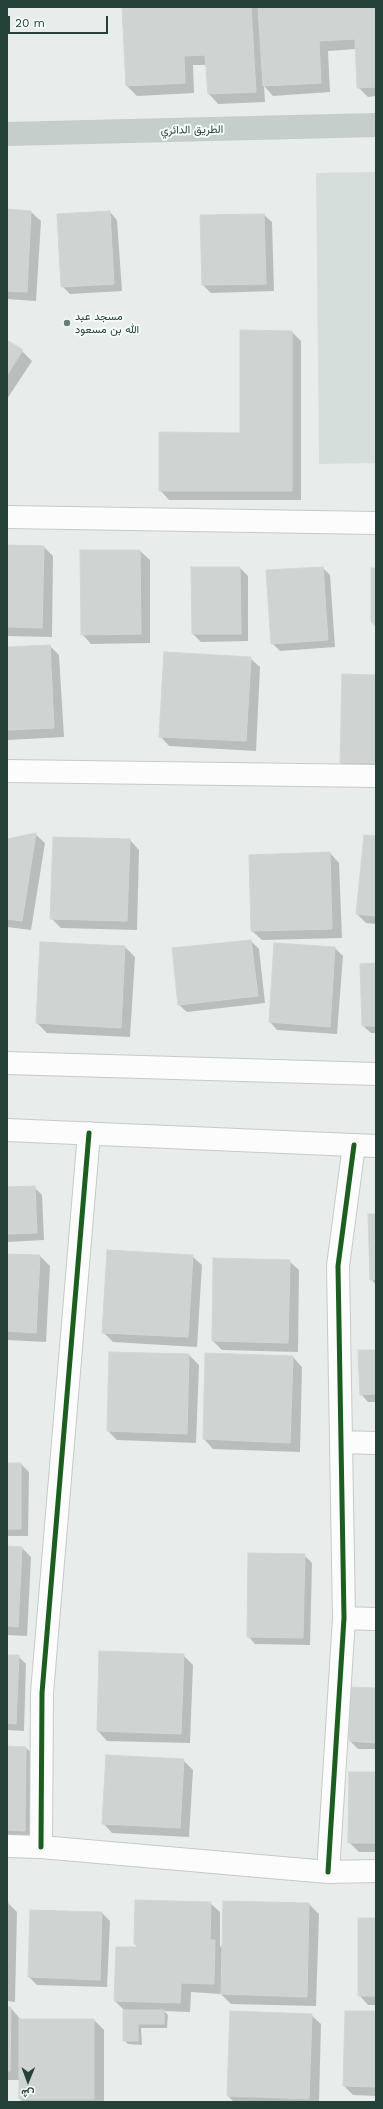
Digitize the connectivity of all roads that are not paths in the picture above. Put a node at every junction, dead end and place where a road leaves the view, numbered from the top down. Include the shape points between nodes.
1 (376, 125) edge
2 (7, 134) edge
3 (7, 517) edge
4 (376, 523) edge
5 (7, 771) edge
6 (376, 776) edge
7 (7, 1063) edge
8 (376, 1074) edge
9 (7, 1130) edge
10 (89, 1133) junction
11 (354, 1145) junction
12 (376, 1146) edge
13 (341, 1442) junction
14 (376, 1443) edge
15 (344, 1618) junction
16 (376, 1618) edge
17 (7, 1846) edge
18 (42, 1847) junction
19 (376, 1871) edge
20 (328, 1872) junction

1 - 2 highway, الطريق الدائري
3 - 4 street
5 - 6 street
7 - 8 street
9 - 10 street
10 - 11 street
10 - 18 street via 42,1693
11 - 12 street
11 - 13 street via 338,1266
13 - 14 street
13 - 15 street
15 - 16 street
15 - 20 street
17 - 18 street
18 - 20 street
19 - 20 street

